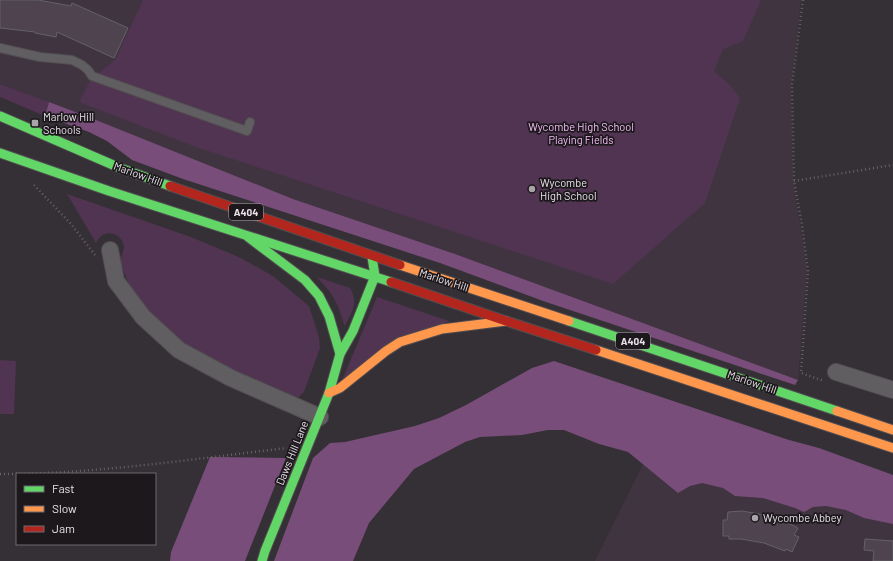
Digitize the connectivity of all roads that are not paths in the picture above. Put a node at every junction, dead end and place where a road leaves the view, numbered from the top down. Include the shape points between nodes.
1 (0, 48) edge
2 (0, 116) edge
3 (250, 122) dead end
4 (0, 153) edge
5 (247, 236) junction
6 (104, 254) road end
7 (372, 256) junction
8 (375, 276) junction
9 (506, 321) junction
10 (340, 354) junction
11 (836, 372) dead end
12 (893, 390) edge
13 (329, 393) junction
14 (320, 417) junction
15 (893, 430) edge
16 (893, 448) edge
17 (262, 561) edge

1 - 3 lane via 40,57 72,60 82,65 92,76 247,131
2 - 7 main road, Marlow Hill / A404 via 120,168
4 - 5 main road, Marlow Hill / A404
5 - 8 main road, Marlow Hill / A404
5 - 10 main road via 305,280 319,296 329,316
6 - 14 street via 116,282 143,317 179,350 231,378
7 - 8 main road, Daws Hill Lane
7 - 15 main road, Marlow Hill / A404
8 - 9 main road, Marlow Hill / A404
8 - 10 main road, Daws Hill Lane via 353,332
9 - 13 main road via 442,329 400,342 340,388
9 - 16 main road, Marlow Hill / A404
10 - 13 main road, Daws Hill Lane
11 - 12 street
13 - 14 main road, Daws Hill Lane
14 - 17 main road, Daws Hill Lane

